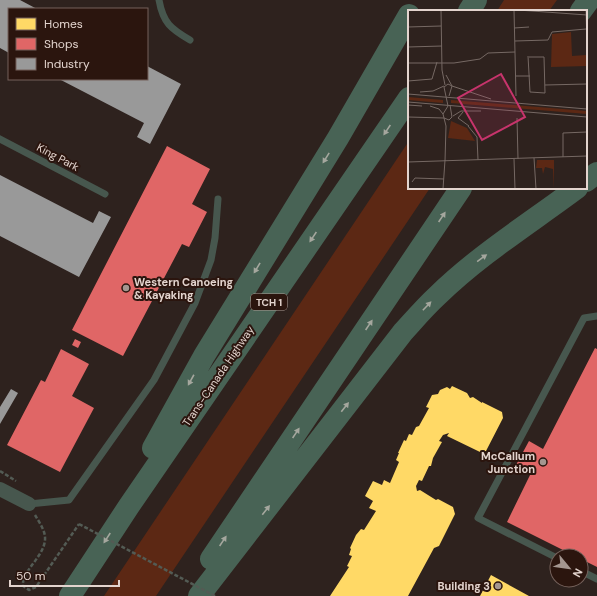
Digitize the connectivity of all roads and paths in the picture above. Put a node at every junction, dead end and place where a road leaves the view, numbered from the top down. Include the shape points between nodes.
1 (159, 0) edge
2 (402, 0) edge
3 (418, 0) edge
4 (476, 0) edge
5 (589, 0) edge
6 (413, 10) edge
7 (470, 10) edge
8 (582, 10) edge
9 (408, 17) edge
10 (190, 40) dead end
11 (408, 99) edge
12 (338, 138) junction
13 (0, 139) edge
14 (597, 174) edge
15 (587, 180) edge
16 (461, 189) edge
17 (576, 189) edge
18 (105, 194) dead end
19 (218, 199) dead end
20 (597, 316) edge
21 (0, 471) edge
22 (15, 478) dead end
23 (0, 489) edge
24 (29, 504) joint
25 (129, 506) junction
26 (45, 532) dead end
27 (549, 554) edge
28 (70, 596) edge
29 (186, 596) edge
30 (199, 596) edge
31 (215, 596) edge

1 - 10 lane via 162,13 172,30
2 - 12 highway via 352,95
3 - 6 highway
4 - 7 highway
5 - 8 highway
9 - 12 highway
11 -> 25 highway, Trans-Canada Highway / TCH 1
12 -> 25 highway via 204,356 142,469
13 - 18 lane, King Park
14 - 15 highway
29 -> 16 highway
30 -> 17 highway via 403,332 436,296 476,262
19 - 24 lane via 215,238 198,296 154,380 68,500
20 - 27 lane via 584,318 478,518
21 - 22 path
23 - 24 street
25 -> 28 highway, Trans-Canada Highway / TCH 1
26 - 31 path, bridge via 42,551 24,578 23,586 29,590 36,587 78,524

